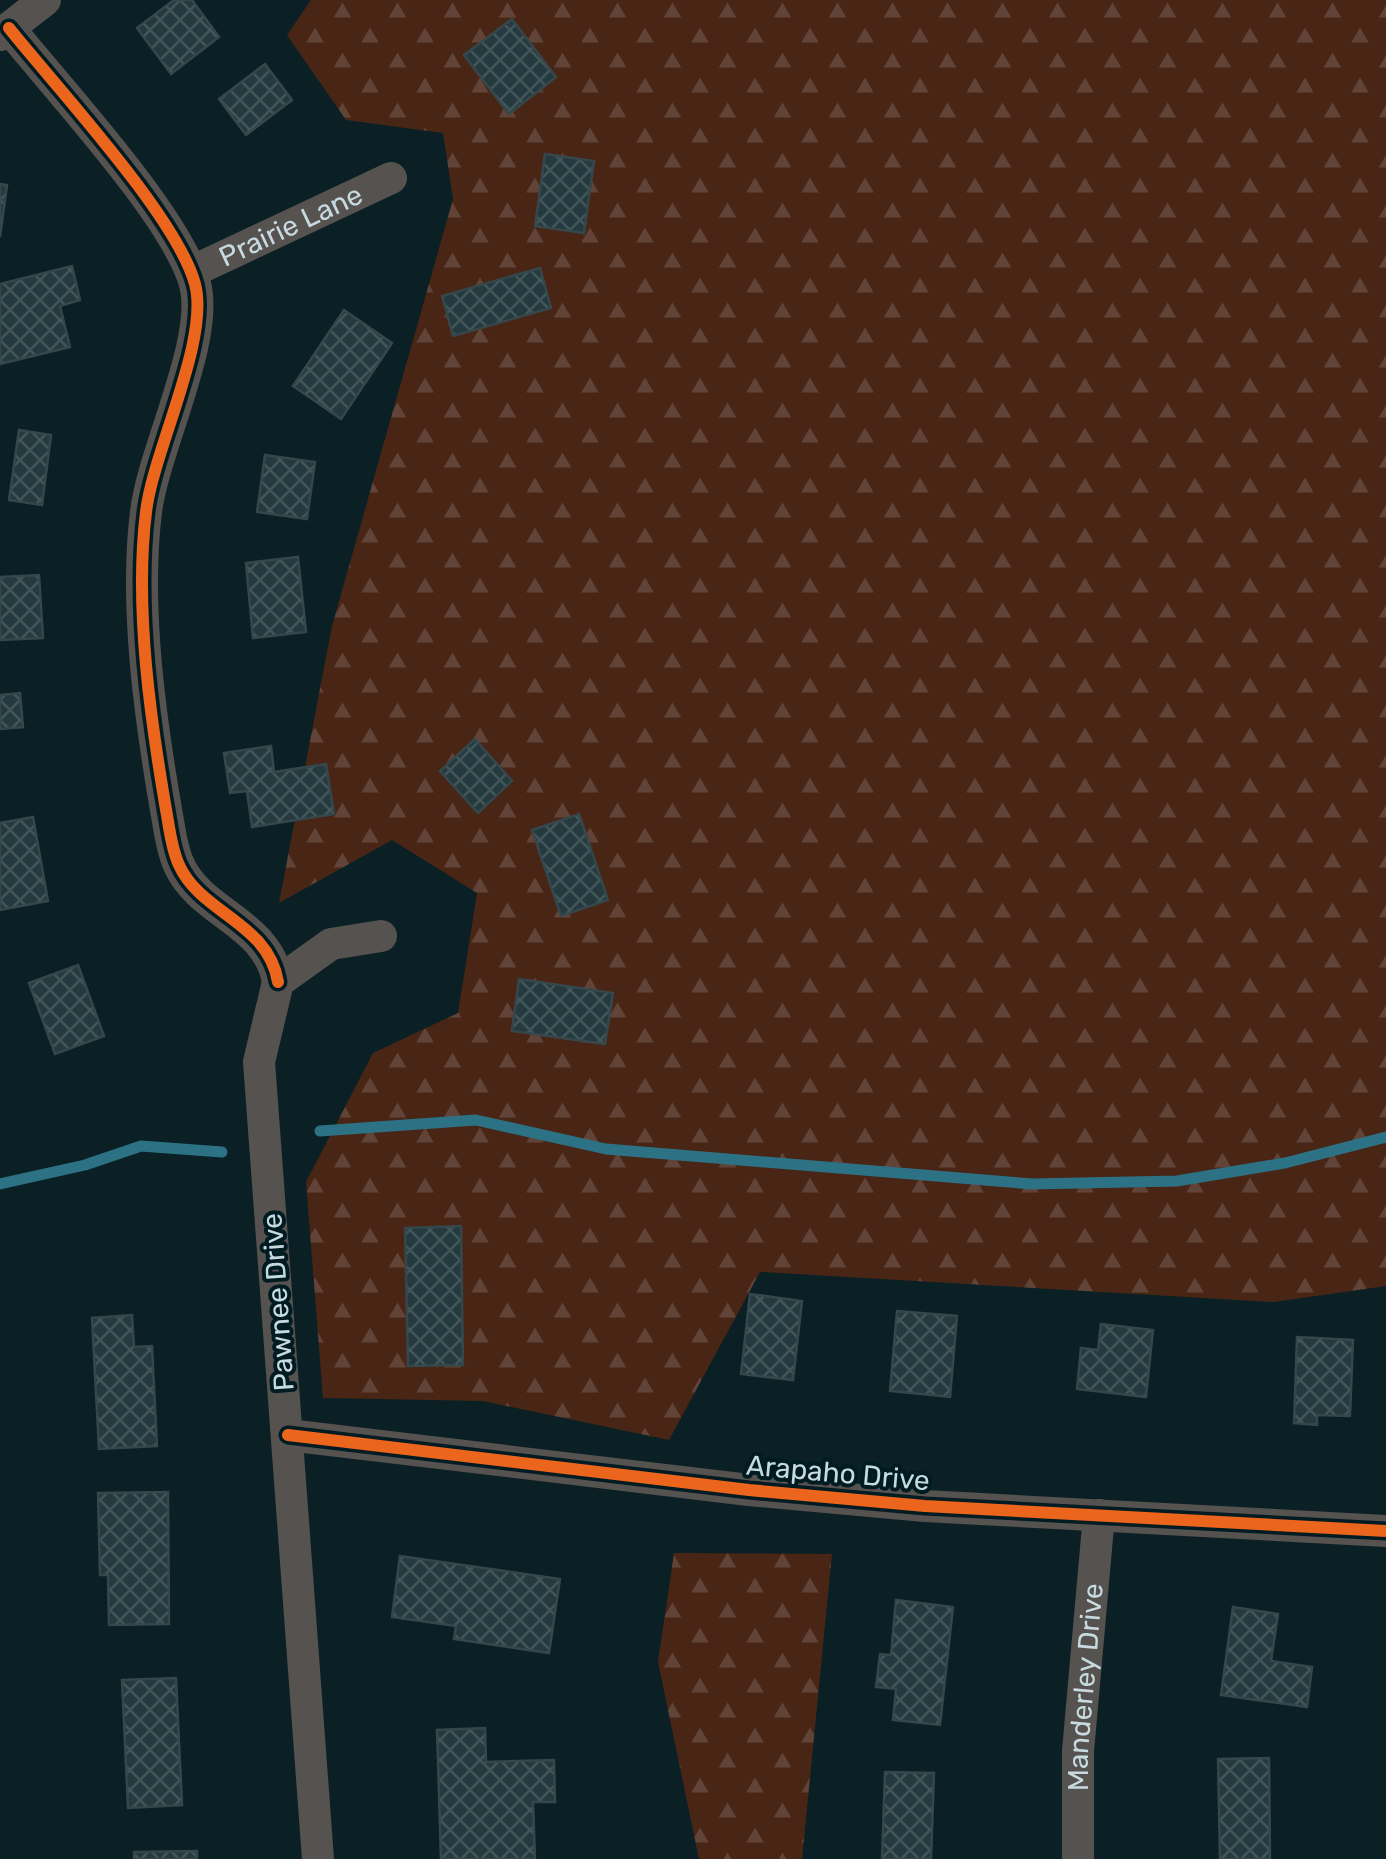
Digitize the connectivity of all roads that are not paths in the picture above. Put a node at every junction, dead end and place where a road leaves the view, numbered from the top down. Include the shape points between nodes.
1 (45, 0) edge
2 (4, 32) edge
3 (391, 178) dead end
4 (191, 272) junction
5 (381, 936) dead end
6 (278, 982) junction
7 (288, 1435) junction
8 (1099, 1515) junction
9 (1386, 1531) edge
10 (318, 1859) edge
11 (1078, 1859) edge

1 - 2 street
2 - 4 street via 140,191
3 - 4 street, Prairie Lane
4 - 6 street via 197,308 192,338 142,538 147,655 179,866 274,958
5 - 6 street via 331,944
6 - 7 street, Pawnee Drive via 260,1062
7 - 8 street, Arapaho Drive via 749,1490
7 - 10 street, Pawnee Drive
8 - 9 street, Arapaho Drive
8 - 11 street, Manderley Drive via 1078,1751

